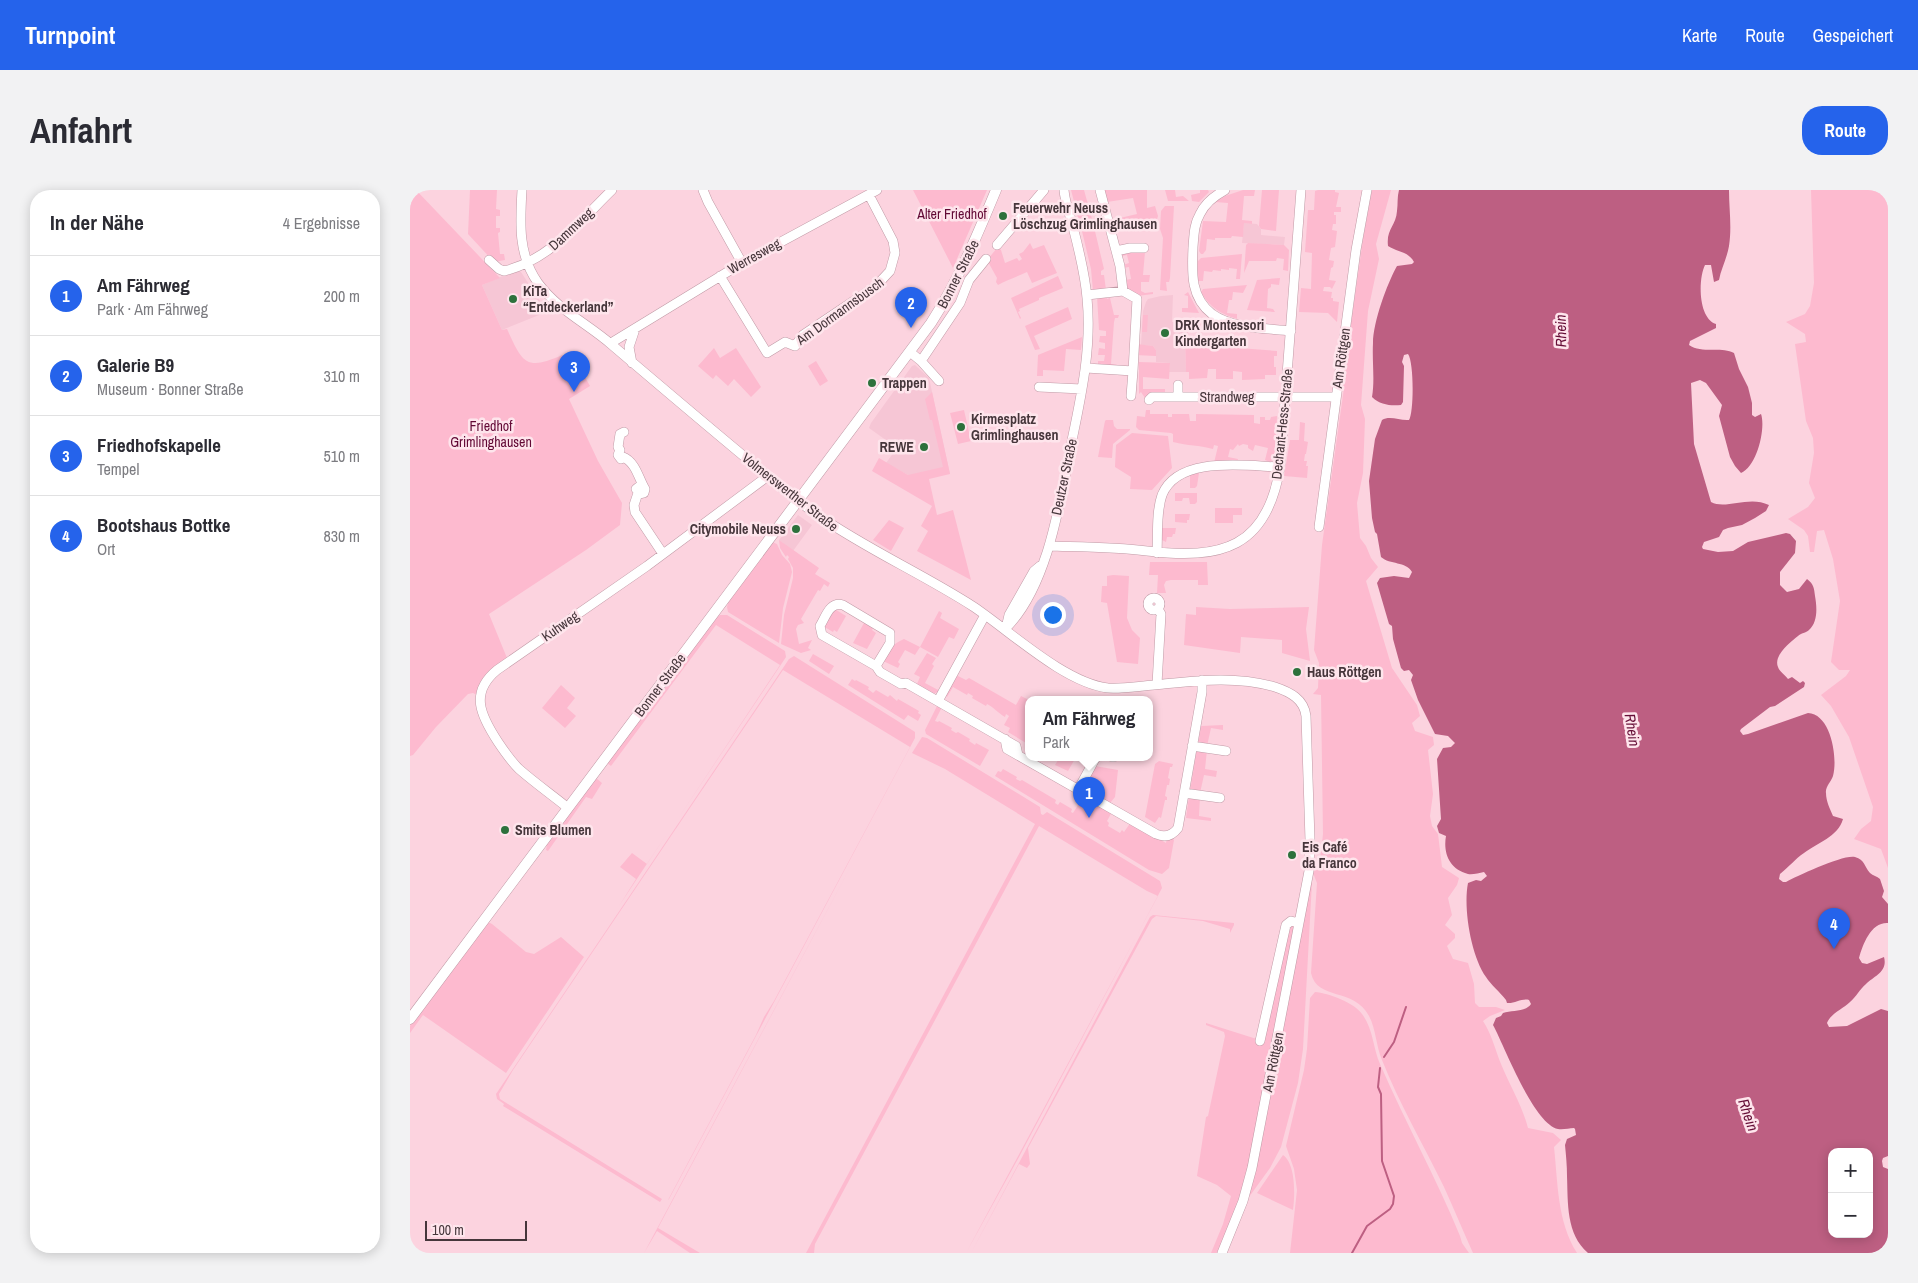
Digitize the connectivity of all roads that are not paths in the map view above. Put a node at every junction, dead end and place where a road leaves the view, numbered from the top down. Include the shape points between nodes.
1 (522, 190) edge
2 (612, 190) edge
3 (703, 190) edge
4 (996, 190) edge
5 (1044, 190) edge
6 (1064, 190) edge
7 (1100, 190) edge
8 (1224, 190) edge
9 (1301, 190) edge
10 (1367, 190) edge
11 (873, 192) edge
12 (997, 245) dead end
13 (1144, 248) dead end
14 (1116, 251) junction
15 (986, 259) dead end
16 (489, 260) dead end
17 (527, 262) junction
18 (742, 262) junction
19 (720, 276) junction
20 (1123, 292) junction
21 (1087, 295) junction
22 (635, 329) junction
23 (1291, 332) junction
24 (611, 344) junction
25 (910, 352) junction
26 (921, 361) junction
27 (632, 364) junction
28 (1086, 368) junction
29 (1133, 371) junction
30 (939, 380) dead end
31 (1178, 385) dead end
32 (1038, 387) dead end
33 (1082, 389) junction
34 (1131, 396) dead end
35 (1178, 397) junction
36 (1286, 397) junction
37 (1336, 398) junction
38 (1149, 400) dead end
39 (624, 432) dead end
40 (1280, 467) junction
41 (768, 476) junction
42 (796, 499) junction
43 (1319, 527) dead end
44 (1049, 546) junction
45 (1157, 553) junction
46 (663, 554) junction
47 (1158, 609) dead end
48 (985, 615) junction
49 (1005, 629) junction
50 (876, 666) junction
51 (1202, 680) junction
52 (1157, 684) junction
53 (1298, 699) joint
54 (938, 701) junction
55 (1192, 746) junction
56 (1226, 751) dead end
57 (1025, 759) edge
58 (1028, 761) edge
59 (1094, 761) edge
60 (1078, 790) junction
61 (1184, 793) junction
62 (1220, 798) dead end
63 (568, 808) junction
64 (1299, 923) junction
65 (410, 1018) edge
66 (1260, 1041) dead end
67 (1222, 1253) edge

1 - 17 street, Volmerswerther Straße via 521,235
2 - 17 street, Dammweg via 553,247
3 - 18 street
4 - 25 main road, Bonner Straße via 955,284
5 - 12 street
6 - 21 street, Deutzer Straße
7 - 14 street
8 - 23 street via 1207,204 1195,226 1192,275 1197,295 1208,311 1225,321
9 - 23 street, Dechant-Hess-Straße
10 - 37 street, Am Röttgen
11 - 18 street, Werresweg
11 - 19 street, Am Dormannsbusch via 893,241 895,253 890,271 876,286 803,334 795,346 785,342 767,353
13 - 14 street
14 - 20 street
15 - 26 street, Bonner Straße via 969,280 960,303
16 - 17 street, Dammweg via 504,271
17 - 24 street, Volmerswerther Straße via 535,279 558,304
18 - 19 street, Werresweg
19 - 22 street, Werresweg
20 - 21 street
20 - 29 street via 1137,299
21 - 28 street, Deutzer Straße
22 - 24 street, Werresweg
22 - 27 street via 629,348
23 - 36 street, Dechant-Hess-Straße
24 - 27 street, Volmerswerther Straße
25 - 26 street
25 - 42 main road, Bonner Straße
26 - 30 street
27 - 41 street, Volmerswerther Straße
28 - 29 street
28 - 33 street, Deutzer Straße
29 - 34 street
31 - 35 street
32 - 33 street
33 - 44 street, Deutzer Straße
35 - 36 street, Strandweg
35 - 38 street, Strandweg via 1152,397
36 - 37 street, Strandweg
36 - 40 street, Dechant-Hess-Straße
37 - 43 street, Am Röttgen
39 - 46 street via 620,434 618,454 621,459 629,459 640,478 635,512
40 - 45 street, Dechant-Hess-Straße via 1267,512 1241,541 1212,552
40 - 45 street via 1207,466 1175,478 1165,488 1160,503
41 - 42 street, Volmerswerther Straße
41 - 46 street, Kuhweg
42 - 48 street, Volmerswerther Straße via 840,530
42 - 63 main road, Bonner Straße
44 - 45 street, Dechant-Hess-Straße
44 - 49 street, Deutzer Straße via 1042,564 1034,570 1009,615
46 - 63 street, Kuhweg via 497,670 482,686 480,700 484,719 509,758
47 - 52 street via 1161,614
48 - 49 street, Volmerswerther Straße
48 - 54 street
49 - 52 street, Volmerswerther Straße via 1054,665 1086,683 1110,688
50 - 50 street via 890,643 890,633 843,605 833,606 820,626 821,634
50 - 54 street via 880,672 901,684 906,683
51 - 52 street, Volmerswerther Straße
51 - 53 street, Volmerswerther Straße via 1257,683 1288,692
51 - 55 street
53 - 64 street, Am Röttgen via 1306,716 1310,840 1309,871
54 - 57 street via 1016,746 1018,755
55 - 56 street
55 - 61 street
58 - 60 street
59 - 60 street
60 - 61 street via 1165,836 1178,828
61 - 62 street
63 - 65 main road, Bonner Straße
64 - 66 street, Am Röttgen via 1291,921 1286,925
64 - 67 street, Am Röttgen via 1252,1168 1244,1201

